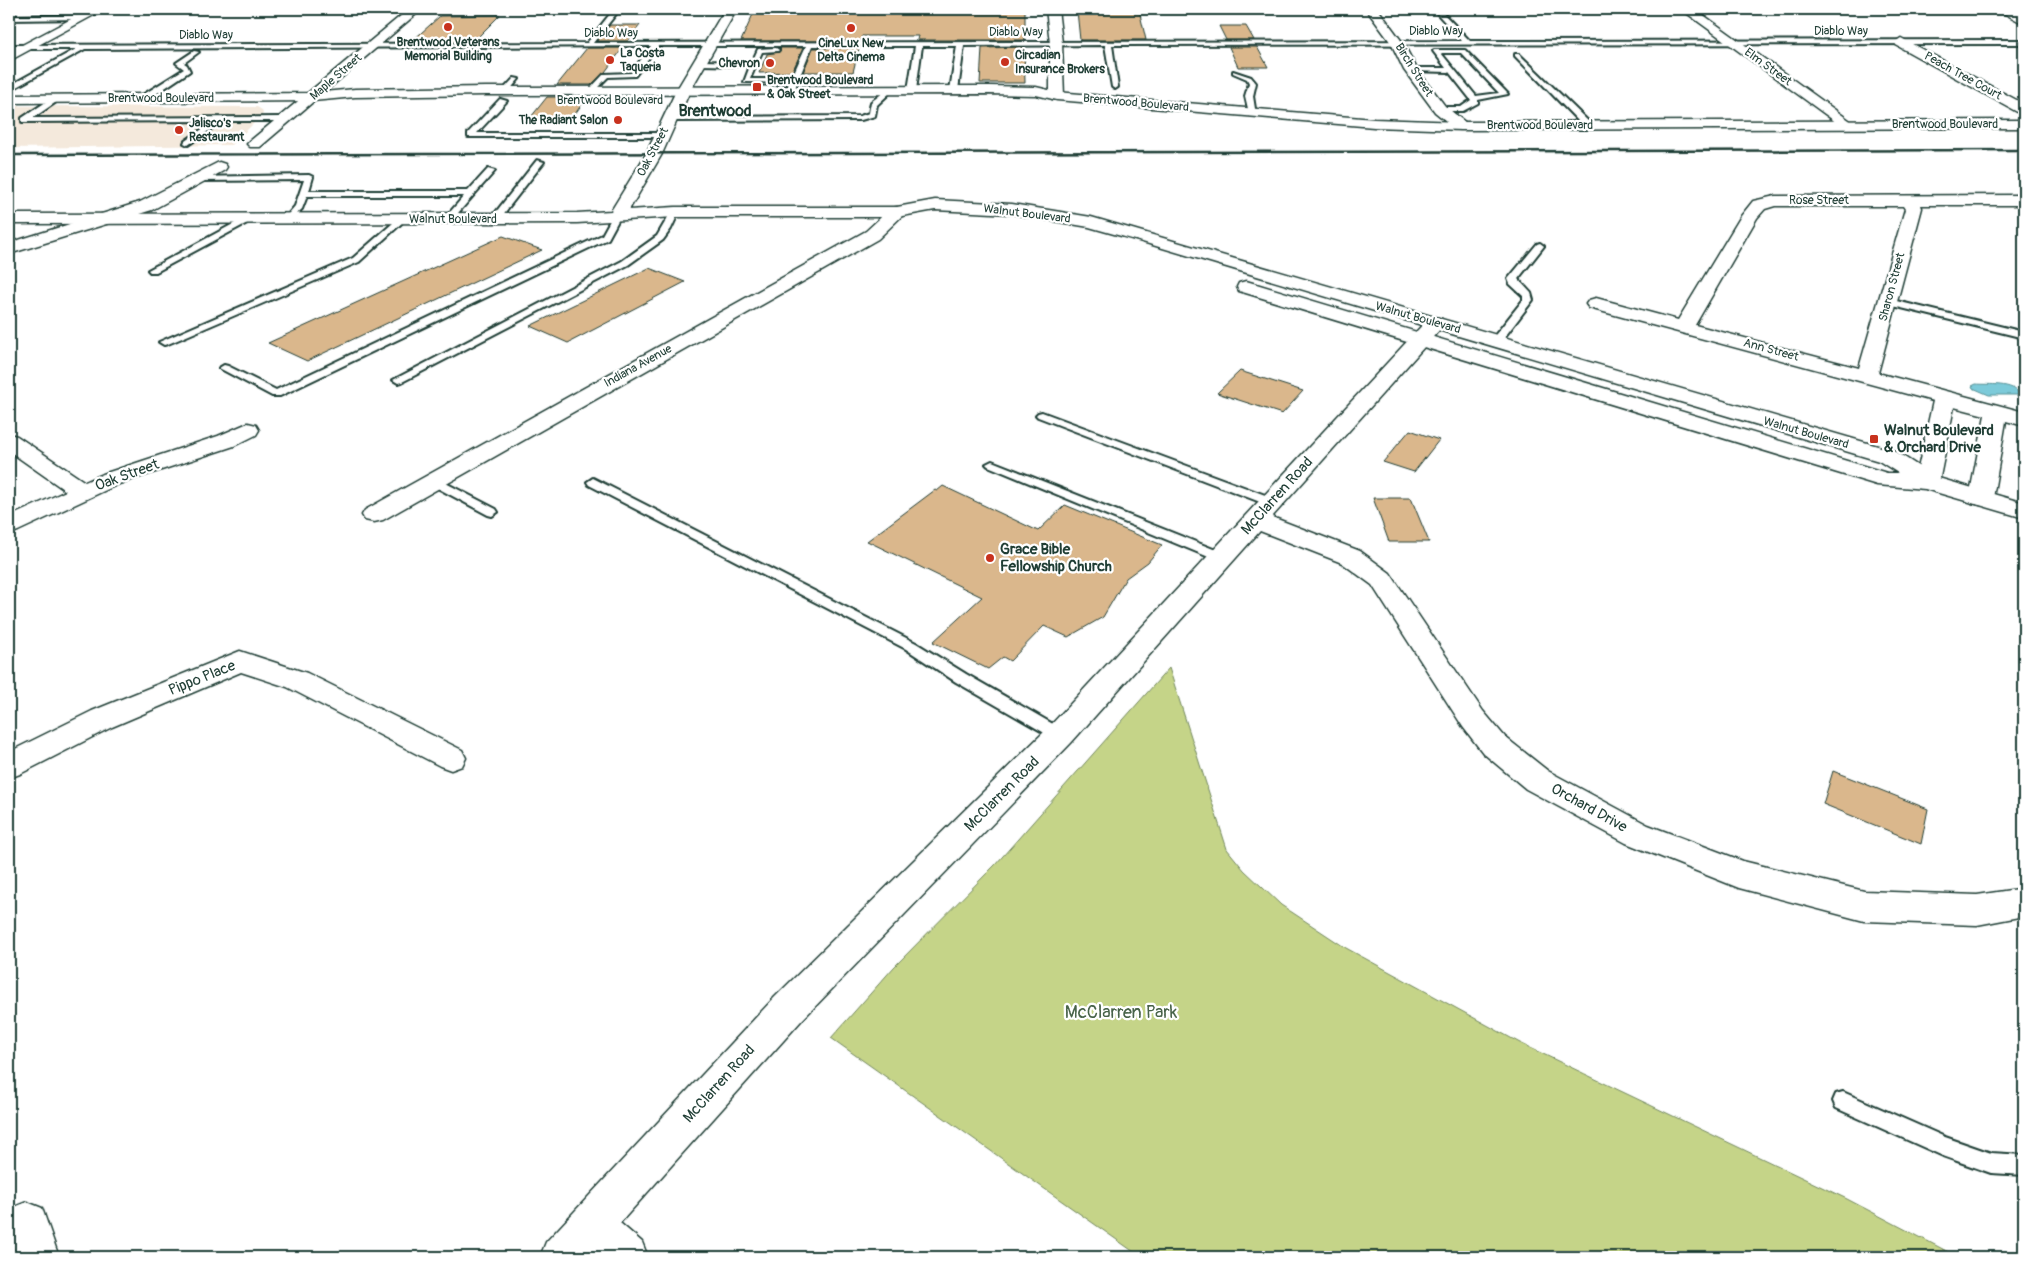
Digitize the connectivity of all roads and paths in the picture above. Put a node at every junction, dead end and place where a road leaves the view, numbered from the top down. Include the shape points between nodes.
1 (100, 9) edge
2 (416, 9) edge
3 (617, 9) edge
4 (731, 9) edge
5 (1052, 9) edge
6 (1372, 9) edge
7 (1436, 9) edge
8 (1687, 9) edge
9 (2002, 9) edge
10 (84, 17) junction
11 (9, 18) edge
12 (2024, 20) edge
13 (1468, 42) junction
14 (1734, 42) junction
15 (1901, 42) junction
16 (2024, 42) edge
17 (920, 43) junction
18 (961, 43) junction
19 (1056, 43) junction
20 (1108, 43) junction
21 (1397, 43) junction
22 (656, 44) junction
23 (545, 45) junction
24 (588, 45) junction
25 (371, 46) junction
26 (809, 46) junction
27 (9, 47) edge
28 (28, 47) junction
29 (84, 47) junction
30 (196, 52) dead end
31 (649, 53) junction
32 (659, 53) dead end
33 (704, 53) junction
34 (537, 55) dead end
35 (1517, 55) dead end
36 (9, 57) edge
37 (754, 64) junction
38 (1411, 70) junction
39 (1451, 70) junction
40 (1235, 72) dead end
41 (516, 79) dead end
42 (792, 86) junction
43 (1115, 86) dead end
44 (9, 89) edge
45 (912, 90) junction
46 (954, 90) junction
47 (592, 91) junction
48 (883, 95) junction
49 (505, 96) junction
50 (681, 96) junction
51 (1057, 96) junction
52 (313, 97) junction
53 (58, 98) junction
54 (144, 98) junction
55 (1474, 98) junction
56 (9, 99) edge
57 (1440, 109) junction
58 (2024, 110) edge
59 (1253, 113) junction
60 (222, 119) junction
61 (284, 119) junction
62 (670, 119) junction
63 (1849, 124) junction
64 (2024, 124) edge
65 (1587, 125) junction
66 (1461, 126) junction
67 (663, 135) junction
68 (188, 143) dead end
69 (255, 144) dead end
70 (540, 162) dead end
71 (219, 167) dead end
72 (491, 171) dead end
73 (196, 179) junction
74 (303, 193) junction
75 (471, 194) junction
76 (1907, 200) junction
77 (2024, 200) edge
78 (675, 212) junction
79 (897, 212) junction
80 (617, 215) junction
81 (9, 219) edge
82 (288, 219) junction
83 (401, 219) junction
84 (448, 219) junction
85 (495, 219) junction
86 (100, 220) junction
87 (248, 220) junction
88 (1084, 238) dead end
89 (1540, 246) dead end
90 (9, 249) edge
91 (153, 270) dead end
92 (1226, 281) dead end
93 (1888, 302) junction
94 (1596, 304) dead end
95 (1684, 327) junction
96 (1427, 331) junction
97 (2024, 335) edge
98 (1496, 341) junction
99 (164, 342) dead end
100 (224, 368) dead end
101 (1867, 376) junction
102 (398, 380) dead end
103 (1945, 398) junction
104 (1996, 411) junction
105 (1042, 415) dead end
106 (2024, 419) edge
107 (248, 430) dead end
108 (9, 441) edge
109 (992, 464) dead end
110 (434, 481) junction
111 (593, 482) dead end
112 (1927, 482) junction
113 (83, 492) junction
114 (1982, 498) junction
115 (1264, 511) junction
116 (2024, 511) edge
117 (492, 512) dead end
118 (374, 515) dead end
119 (9, 526) edge
120 (1221, 557) junction
121 (1060, 735) junction
122 (451, 758) dead end
123 (9, 766) edge
124 (2024, 902) edge
125 (1843, 1101) dead end
126 (2024, 1165) edge
127 (591, 1225) junction
128 (561, 1257) edge
129 (627, 1257) edge

1 - 10 street
2 - 25 street, Maple Street
3 - 24 lane
4 - 33 street, Oak Street
5 - 19 street
6 - 21 street, Birch Street
7 - 13 lane
8 - 14 street, Elm Street
9 - 12 street
10 - 11 lane
10 - 28 street
13 - 14 lane, Diablo Way
13 - 21 lane, Diablo Way
14 - 15 lane, Diablo Way
14 - 63 street, Elm Street
15 - 16 lane, Diablo Way
15 - 58 street, Peach Tree Court
17 - 18 lane, Diablo Way
17 - 26 lane, Diablo Way
17 - 45 lane
18 - 19 lane, Diablo Way
18 - 46 lane
19 - 20 lane, Diablo Way
19 - 51 street
20 - 21 lane, Diablo Way
20 - 43 lane
21 - 38 street, Birch Street
22 - 24 lane, Diablo Way
22 - 31 lane
22 - 33 lane, Diablo Way
23 - 24 lane, Diablo Way
23 - 25 lane, Diablo Way
23 - 34 lane
25 - 29 lane, Diablo Way
25 - 52 street, Maple Street
26 - 33 lane, Diablo Way
26 - 37 lane via 760,50
26 - 42 lane
27 - 28 lane, Diablo Way
28 - 29 lane, Diablo Way
28 - 36 street
29 - 44 lane
30 - 54 lane via 178,63 188,70
31 - 32 lane
31 - 47 lane via 633,75 606,75
33 - 37 lane
33 - 50 street, Oak Street
35 - 65 lane
37 - 42 lane via 746,81
38 - 39 lane
38 - 57 street, Birch Street
39 - 55 lane
39 - 55 lane via 1436,51 1463,51 1504,94
40 - 59 lane via 1249,78 1253,84 1249,96
41 - 49 lane
42 - 48 street, Brentwood Boulevard
42 - 50 street, Brentwood Boulevard
45 - 46 street, Brentwood Boulevard
45 - 48 street, Brentwood Boulevard
46 - 51 street, Brentwood Boulevard via 1036,91
47 - 49 street, Brentwood Boulevard
47 - 50 street, Brentwood Boulevard
48 - 50 street, Brentwood Boulevard
48 - 51 street, Brentwood Boulevard via 1040,100
48 - 62 lane via 874,104 872,114 861,118
49 - 50 street, Brentwood Boulevard
49 - 52 street, Brentwood Boulevard via 345,103
49 - 67 lane via 471,135
50 - 62 street, Oak Street
51 - 59 street, Brentwood Boulevard
52 - 54 street, Brentwood Boulevard
52 - 61 street, Maple Street
53 - 54 street, Brentwood Boulevard
53 - 56 street, Brentwood Boulevard
53 - 60 lane via 25,120
55 - 57 lane via 1475,101 1463,109
57 - 66 street, Birch Street
59 - 66 street, Brentwood Boulevard
60 - 61 lane
60 - 68 lane
61 - 69 street, Maple Street
62 - 67 street, Oak Street
63 - 64 street, Brentwood Boulevard
63 - 65 street, Brentwood Boulevard
65 - 66 street, Brentwood Boulevard
67 - 80 street, Oak Street
70 - 85 lane
71 - 73 street
72 - 75 lane
73 - 74 lane via 308,177
73 - 86 street via 146,206
74 - 75 lane
74 - 82 lane via 299,207
75 - 84 lane
76 - 77 street, Rose Street
76 - 93 street, Sharon Street via 1914,208
76 - 95 street, Rose Street via 1775,201 1759,204
78 - 79 street, Walnut Boulevard
78 - 80 street, Walnut Boulevard
78 - 102 lane via 660,238 625,263
79 - 88 street, Walnut Boulevard via 927,218 1004,224
79 - 96 street, Walnut Boulevard via 945,205 1012,209 1091,222
79 - 110 street, Indiana Avenue via 872,235
80 - 85 street, Walnut Boulevard
80 - 100 lane via 605,237 276,394
81 - 86 street, Walnut Boulevard
82 - 83 street, Walnut Boulevard
82 - 87 street, Walnut Boulevard
83 - 84 street, Walnut Boulevard
83 - 99 lane via 356,260
84 - 85 street, Walnut Boulevard
86 - 87 street, Walnut Boulevard
86 - 90 street
87 - 91 lane
89 - 98 lane via 1512,282 1528,295 1528,300
92 - 96 street, Walnut Boulevard
93 - 97 lane
93 - 101 street, Sharon Street
94 - 95 street, Ann Street
95 - 101 street, Ann Street
96 - 98 street, Walnut Boulevard
96 - 112 street, Walnut Boulevard via 1885,480
96 - 115 street, McClarren Road
98 - 112 street, Walnut Boulevard via 1887,456
101 - 103 street, Ann Street
103 - 104 street, Ann Street
103 - 112 street
104 - 106 street, Ann Street
104 - 114 street
105 - 115 lane
107 - 113 street, Oak Street via 226,441 111,479
108 - 113 street
109 - 120 lane
110 - 117 lane
110 - 118 street, Indiana Avenue
111 - 121 lane via 911,646
112 - 114 street, Walnut Boulevard
113 - 119 street, Oak Street
114 - 116 street, Walnut Boulevard
115 - 120 street, McClarren Road
115 - 124 street, Orchard Drive via 1350,557 1380,579 1473,719 1494,745 1537,780 1637,834 1739,874 1864,906 1978,910
120 - 121 street, McClarren Road
121 - 127 street, McClarren Road via 788,1009
122 - 123 street, Pippo Place via 297,680 240,661 102,720
125 - 126 lane via 1991,1164
127 - 128 street, McClarren Road
127 - 129 street

